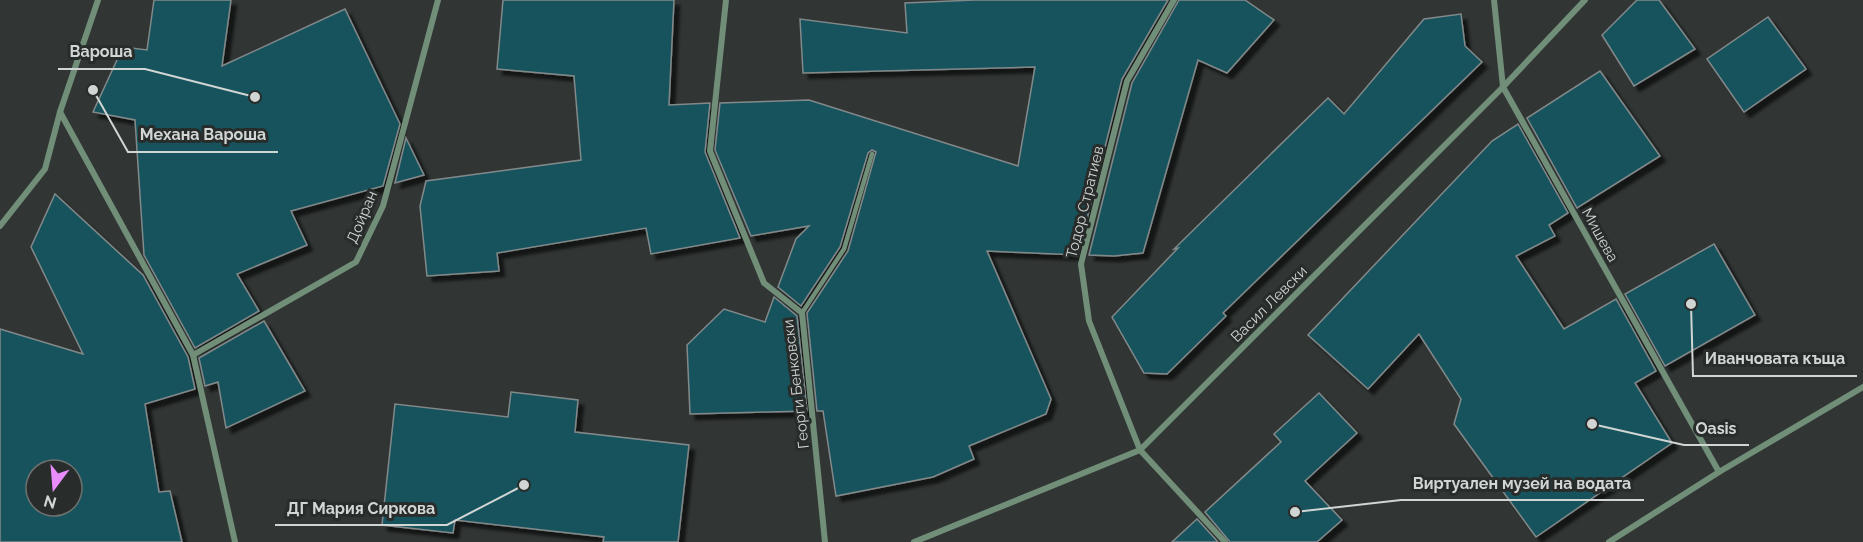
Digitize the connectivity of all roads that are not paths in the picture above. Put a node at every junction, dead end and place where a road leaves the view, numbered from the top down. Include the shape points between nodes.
1 (98, 0) edge
2 (438, 0) edge
3 (726, 0) edge
4 (1174, 0) edge
5 (1494, 0) edge
6 (1585, 0) edge
7 (1503, 87) junction
8 (60, 112) junction
9 (872, 154) dead end
10 (0, 226) edge
11 (802, 313) junction
12 (193, 355) junction
13 (1863, 387) edge
14 (1140, 450) junction
15 (1719, 472) junction
16 (235, 542) edge
17 (825, 542) edge
18 (914, 542) edge
19 (1225, 542) edge
20 (1609, 542) edge

1 - 8 street
2 - 12 street, Дойран via 383,206 356,262
3 - 11 street, Георги Бенковски via 710,151 765,283
4 - 14 street, Тодор Стратиев via 1127,81 1081,264 1089,321
5 - 7 street, Мишева
6 - 7 street, Васил Левски
7 - 14 street, Васил Левски
7 - 15 street, Мишева
8 - 10 street via 45,170
8 - 12 street
9 - 11 lane via 844,249
11 - 17 street, Георги Бенковски
12 - 16 street
13 - 15 street
14 - 18 street, Васил Левски
14 - 19 street
15 - 20 street

